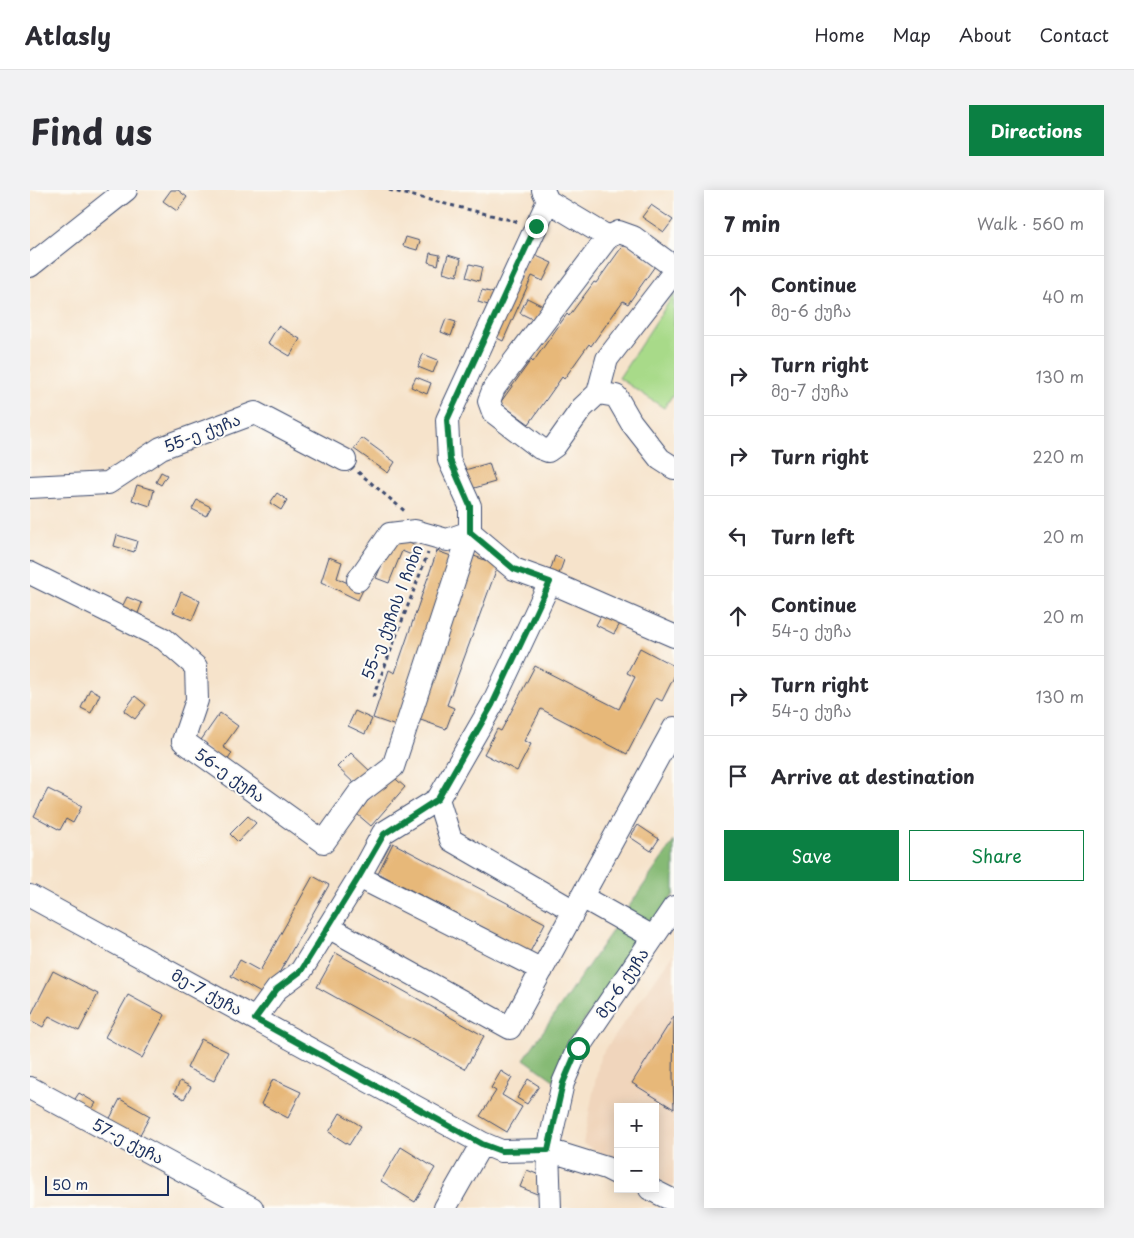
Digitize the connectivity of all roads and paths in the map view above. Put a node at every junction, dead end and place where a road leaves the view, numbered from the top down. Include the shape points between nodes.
1 (126, 190) edge
2 (389, 190) edge
3 (546, 196) edge
4 (536, 226) junction
5 (608, 237) junction
6 (30, 266) edge
7 (674, 267) edge
8 (674, 272) edge
9 (598, 393) junction
10 (345, 460) joint
11 (674, 468) edge
12 (30, 487) edge
13 (412, 517) dead end
14 (470, 532) junction
15 (434, 536) junction
16 (30, 573) edge
17 (358, 580) dead end
18 (550, 582) junction
19 (674, 636) edge
20 (373, 697) dead end
21 (674, 728) edge
22 (438, 799) junction
23 (359, 877) junction
24 (30, 896) edge
25 (578, 904) junction
26 (674, 907) edge
27 (328, 926) junction
28 (653, 937) junction
29 (542, 970) junction
30 (255, 1019) junction
31 (30, 1088) edge
32 (482, 1144) junction
33 (548, 1150) junction
34 (614, 1172) edge
35 (658, 1193) edge
36 (674, 1201) edge
37 (252, 1208) edge
38 (446, 1208) edge
39 (550, 1208) edge

1 - 6 street
2 - 4 path
3 - 4 street
3 - 5 street
4 - 14 street via 447,420 450,460 470,506
5 - 7 street via 619,232 633,237
5 - 9 street via 494,388 489,401 494,412 548,451
8 - 9 street via 607,359
9 - 11 street via 616,396 631,422 660,459
10 - 12 street, 55-ე ქუჩა via 255,413 161,448 108,483
10 - 13 path
14 - 15 street via 447,540
14 - 16 street, 56-ე ქუჩა via 393,767 359,793 324,842 183,741 197,700 196,667 164,639
14 - 18 street via 514,569
15 - 17 street via 415,531 390,534
15 - 20 path, 55-ე ქუჩის I ჩიხი
18 - 19 street
18 - 22 street via 492,705
21 - 25 street
22 - 23 street via 384,834
22 - 25 street via 451,840
23 - 27 street
23 - 29 street
24 - 30 street, მე-7 ქუჩა
25 - 28 street
25 - 29 street
26 - 28 street, მე-6 ქუჩა
27 - 29 street via 510,1028
27 - 30 street via 301,971 277,989
28 - 33 street, მე-6 ქუჩა via 578,1048 563,1083
30 - 32 street, მე-7 ქუჩა
31 - 37 street, 57-ე ქუჩა
32 - 33 street, მე-7 ქუჩა via 501,1151
32 - 38 street
33 - 34 street, მე-7 ქუჩა
33 - 39 street, მე-6 ქუჩა
35 - 36 street

